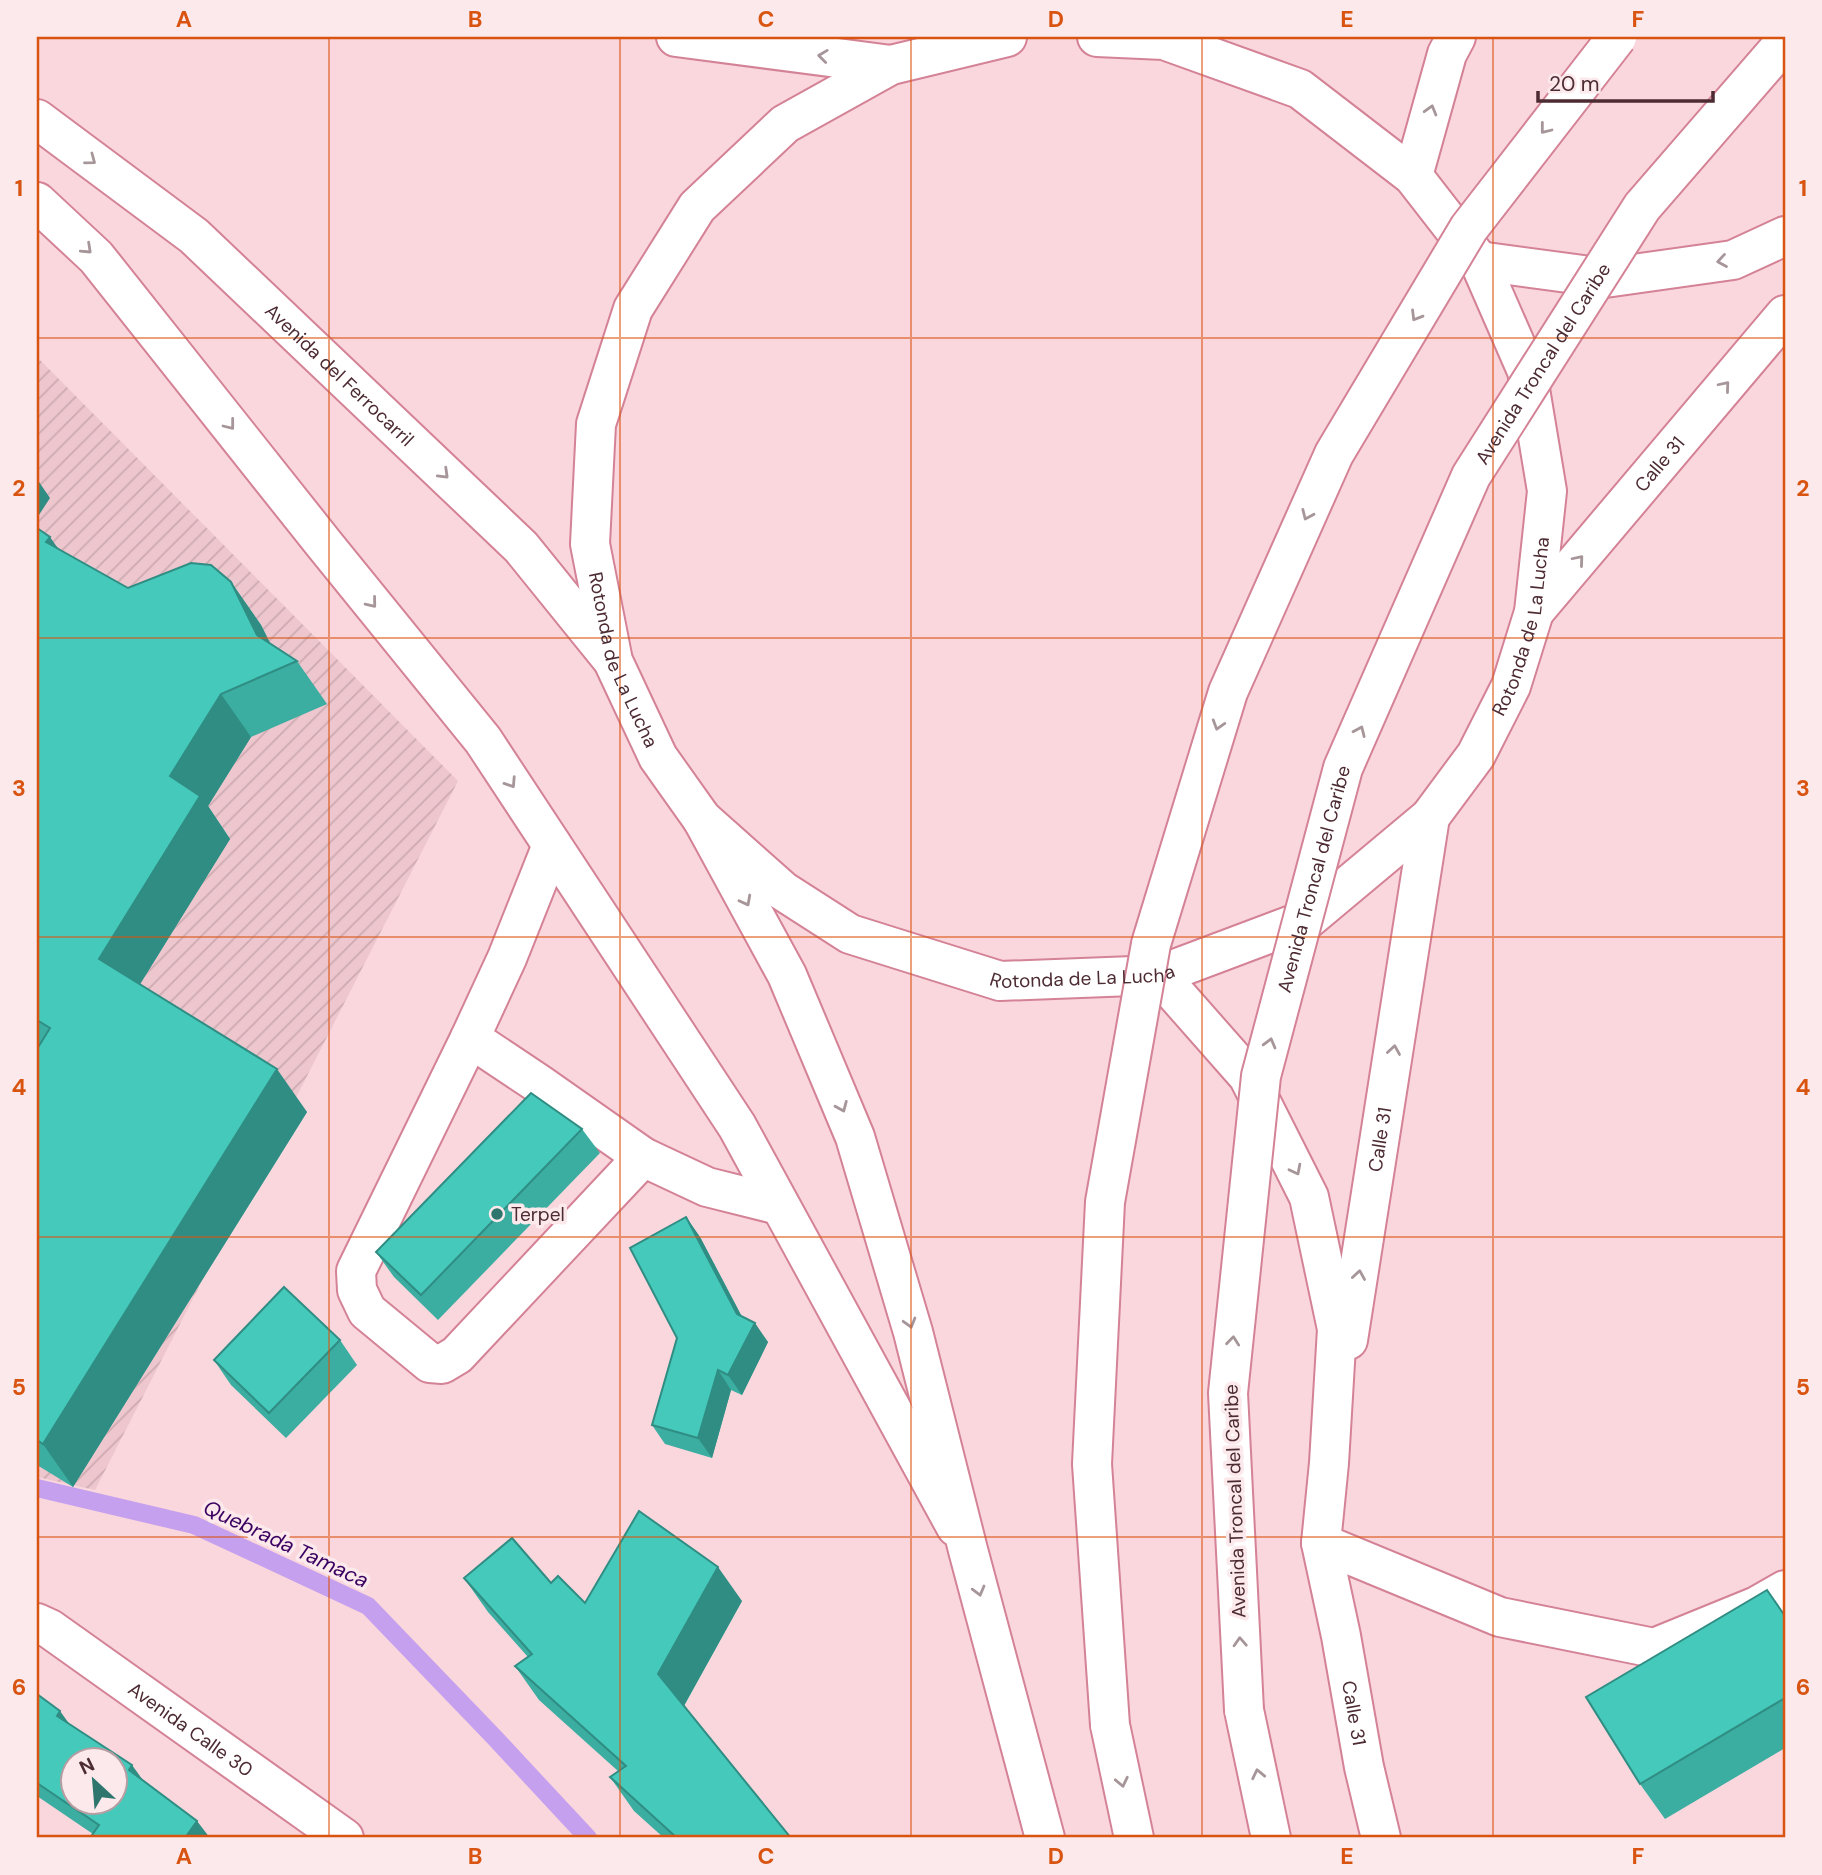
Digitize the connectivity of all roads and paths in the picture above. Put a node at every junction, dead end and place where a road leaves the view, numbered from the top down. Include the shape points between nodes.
1 (676, 37) edge
2 (1007, 37) edge
3 (1097, 37) edge
4 (1456, 37) edge
5 (1617, 37) edge
6 (1785, 42) edge
7 (891, 65) junction
8 (37, 119) edge
9 (1413, 176) junction
10 (37, 202) edge
11 (1785, 236) edge
12 (1479, 261) junction
13 (1785, 315) edge
14 (1534, 612) junction
15 (613, 661) junction
16 (1430, 817) junction
17 (702, 819) junction
18 (552, 845) junction
19 (1159, 975) junction
20 (470, 1038) junction
21 (643, 1157) junction
22 (779, 1205) junction
23 (1329, 1463) junction
24 (1321, 1543) junction
25 (968, 1550) junction
26 (1785, 1590) edge
27 (41, 1632) edge
28 (344, 1838) edge
29 (1045, 1838) edge
30 (1134, 1838) edge
31 (1272, 1838) edge
32 (1381, 1838) edge

7 -> 1 main road
2 - 7 main road, Rotonda de La Lucha
3 - 9 main road, Rotonda de La Lucha via 1164,40 1300,89
9 -> 4 main road via 1447,54
5 -> 30 main road, bridge via 1469,228 1334,454 1228,692 1151,944 1105,1202 1092,1464 1110,1725
31 -> 6 main road, Avenida Troncal del Caribe, bridge via 1244,1710 1228,1393 1261,1076 1343,768 1471,476 1642,207
7 - 15 main road, Rotonda de La Lucha via 785,124 707,197 633,309 596,424 590,544
8 -> 15 main road, Avenida del Ferrocarril via 194,236 521,547
9 - 12 main road, Rotonda de La Lucha
10 -> 18 main road via 96,257 483,740
11 -> 12 main road via 1733,260 1605,278
12 - 14 main road, Rotonda de La Lucha via 1528,371 1545,478
14 -> 13 main road, Calle 31
14 - 16 main road, Rotonda de La Lucha via 1511,685 1476,755
15 - 17 main road, Rotonda de La Lucha via 658,757
16 - 19 main road, Rotonda de La Lucha via 1308,919
23 -> 16 main road, Calle 31
17 - 19 main road, Rotonda de La Lucha via 783,891 850,934 1000,981
17 -> 25 main road via 787,975 855,1137 913,1332
18 - 20 main road
18 - 22 main road via 737,1126
19 -> 23 main road, Calle 31 via 1248,1076 1309,1196 1337,1329
20 - 21 main road
20 - 21 main road via 356,1271 357,1290 367,1311 429,1363 442,1364 457,1355
21 - 22 main road via 707,1188
22 - 25 main road
23 - 24 main road, Calle 31
24 - 26 main road via 1500,1617 1654,1648
24 - 32 main road, Calle 31
25 -> 29 main road
27 - 28 main road, Avenida Calle 30

